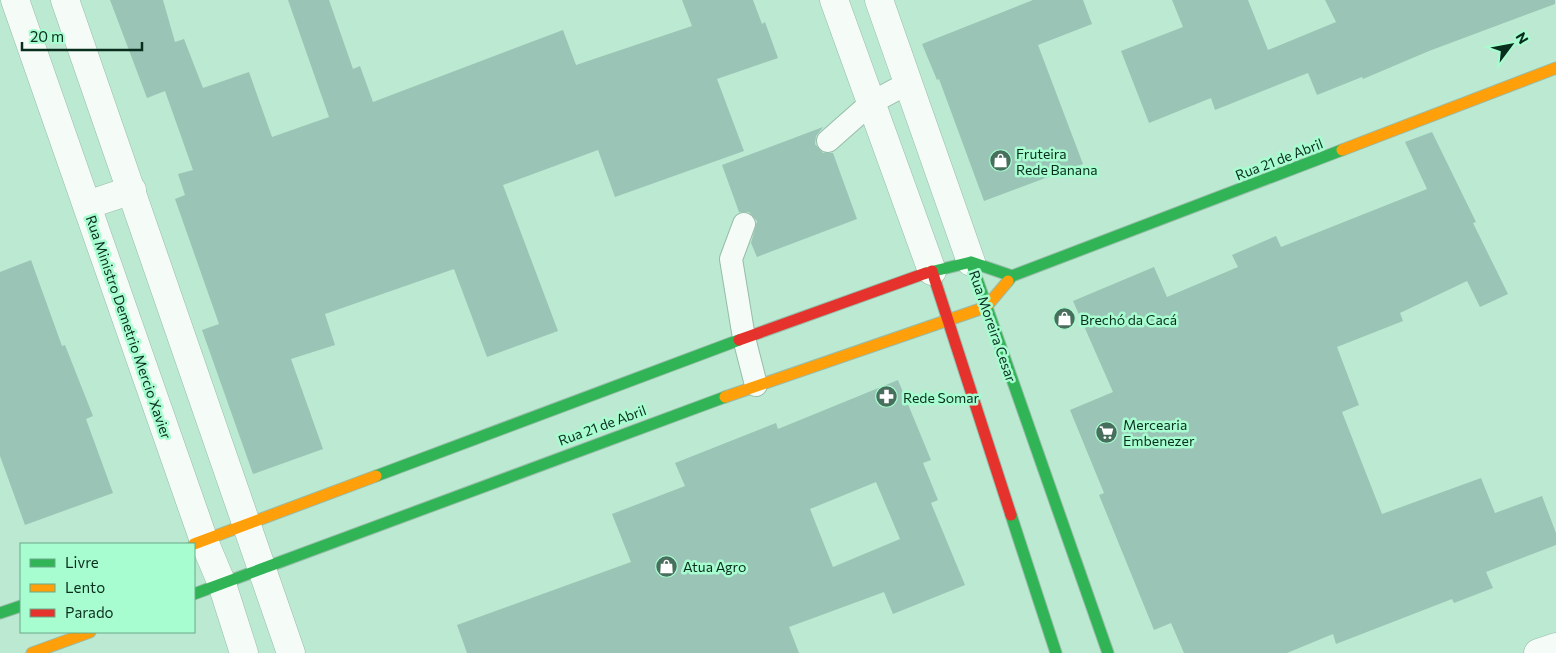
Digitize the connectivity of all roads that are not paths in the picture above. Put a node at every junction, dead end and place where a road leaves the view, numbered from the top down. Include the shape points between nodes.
1 (15, 0) edge
2 (65, 0) edge
3 (834, 0) edge
4 (879, 0) edge
5 (1556, 68) edge
6 (908, 83) junction
7 (871, 103) junction
8 (828, 141) dead end
9 (132, 190) junction
10 (87, 205) junction
11 (744, 224) dead end
12 (971, 262) junction
13 (932, 271) junction
14 (1012, 276) junction
15 (986, 307) junction
16 (948, 321) junction
17 (744, 338) junction
18 (756, 385) junction
19 (247, 526) junction
20 (199, 543) edge
21 (262, 567) junction
22 (222, 584) junction
23 (195, 594) edge
24 (20, 606) edge
25 (0, 613) edge
26 (87, 633) edge
27 (1556, 647) edge
28 (32, 653) edge
29 (244, 653) edge
30 (291, 653) edge
31 (1056, 653) edge
32 (1108, 653) edge
33 (1538, 653) edge

1 - 10 street, Rua Ministro Demetrio Mercio Xavier
2 - 9 street
3 - 7 street
4 - 6 street, Rua Moreira Cesar
5 - 14 street, Rua 21 de Abril
6 - 7 lane
6 - 12 street, Rua Moreira Cesar
7 - 8 lane
7 - 13 street
9 - 10 street
9 - 19 street
10 - 20 street, Rua Ministro Demetrio Mercio Xavier
11 - 17 lane via 732,259
12 - 13 street
12 - 14 street
12 - 15 street, Rua Moreira Cesar
13 - 16 street
13 - 17 street
14 - 15 street, Rua 21 de Abril
15 - 16 street, Rua 21 de Abril
15 - 32 street, Rua Moreira Cesar
16 - 18 street, Rua 21 de Abril
16 - 31 street
17 - 18 lane
17 - 19 street
18 - 21 street, Rua 21 de Abril
19 - 20 street
19 - 21 street
20 - 22 street, Rua Ministro Demetrio Mercio Xavier
21 - 22 street, Rua 21 de Abril
21 - 30 street
22 - 23 street, Rua 21 de Abril
22 - 29 street, Rua Ministro Demetrio Mercio Xavier
24 - 25 street
26 - 28 street
27 - 33 street

